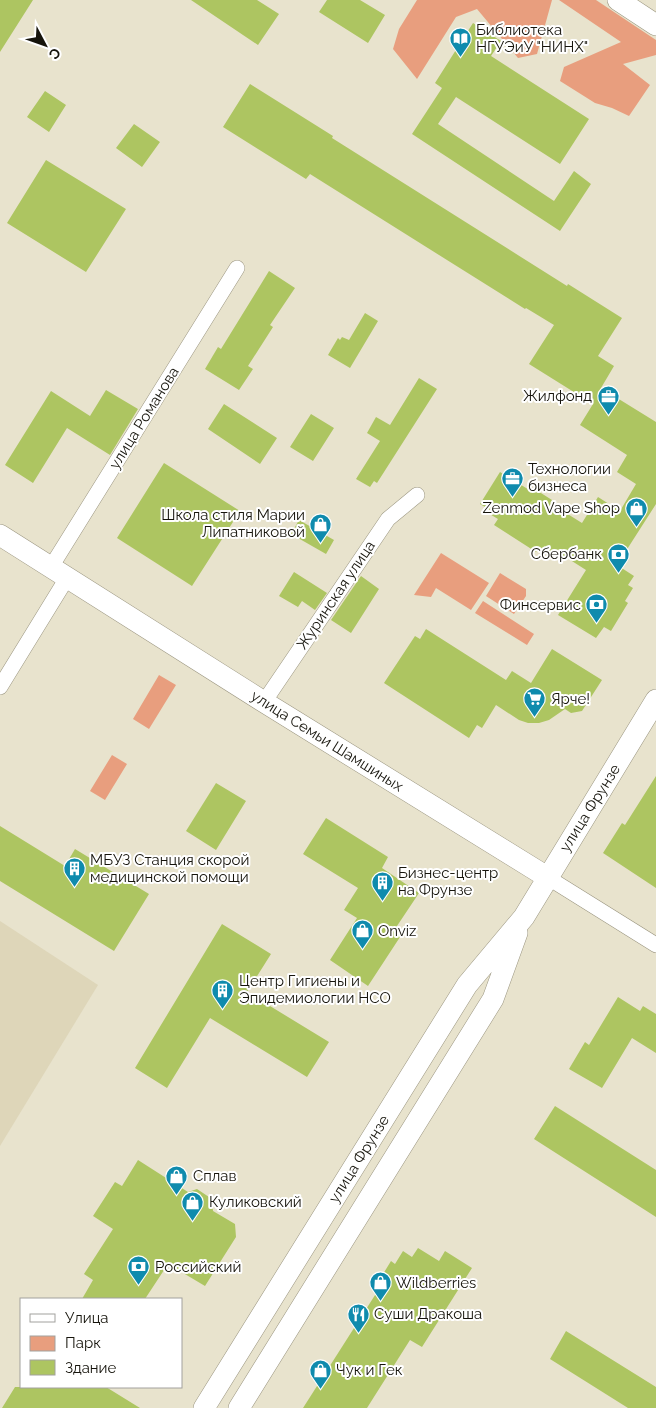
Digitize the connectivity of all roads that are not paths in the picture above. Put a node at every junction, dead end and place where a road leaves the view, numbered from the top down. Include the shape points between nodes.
1 (618, 0) edge
2 (656, 26) edge
3 (237, 268) dead end
4 (417, 495) dead end
5 (0, 535) edge
6 (59, 572) junction
7 (0, 686) edge
8 (656, 700) edge
9 (264, 702) junction
10 (547, 877) junction
11 (524, 917) junction
12 (656, 945) edge
13 (204, 1408) edge
14 (239, 1408) edge

1 - 2 main road
3 - 6 street, улица Романова
4 - 9 street, Журинская улица via 388,519
5 - 6 main road, улица Семьи Шамшиных
6 - 7 street, улица Романова
6 - 9 main road, улица Семьи Шамшиных
8 - 10 main road, улица Фрунзе
9 - 10 main road, улица Семьи Шамшиных
10 - 11 main road, улица Фрунзе
10 - 12 street, улица Семьи Шамшиных
11 - 13 main road, улица Фрунзе via 467,985
11 - 14 main road, улица Фрунзе via 493,999

